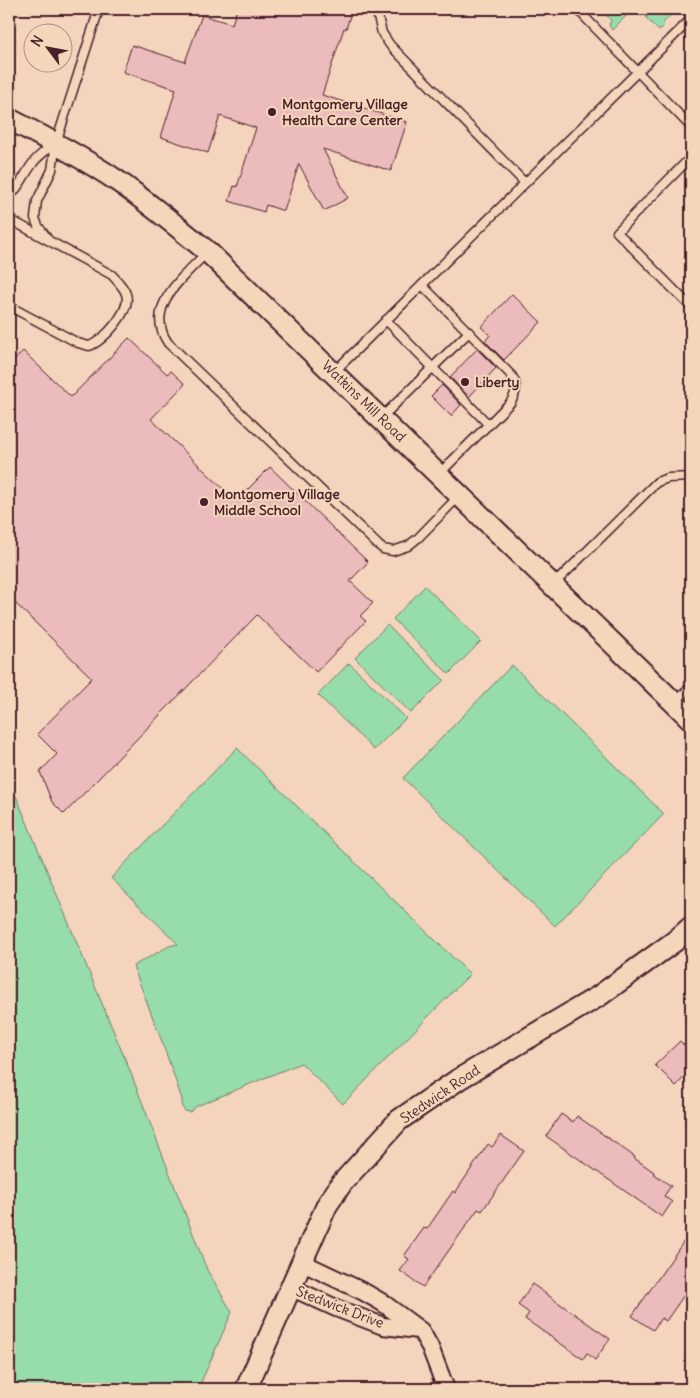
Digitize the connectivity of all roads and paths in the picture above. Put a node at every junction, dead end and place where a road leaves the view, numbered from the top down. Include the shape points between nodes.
1 (99, 9) edge
2 (376, 9) edge
3 (577, 9) edge
4 (691, 19) edge
5 (638, 71) junction
6 (9, 119) edge
7 (691, 127) edge
8 (56, 143) junction
9 (691, 157) edge
10 (525, 182) junction
11 (9, 197) edge
12 (9, 219) edge
13 (48, 240) junction
14 (208, 252) junction
15 (422, 285) junction
16 (9, 306) edge
17 (691, 307) edge
18 (386, 320) junction
19 (469, 332) junction
20 (433, 368) junction
21 (334, 372) junction
22 (381, 418) junction
23 (488, 425) junction
24 (439, 474) junction
25 (691, 477) edge
26 (460, 495) junction
27 (553, 585) junction
28 (691, 686) edge
29 (675, 703) junction
30 (691, 719) edge
31 (691, 927) edge
32 (301, 1262) junction
33 (290, 1287) junction
34 (421, 1331) junction
35 (246, 1389) edge
36 (446, 1389) edge

1 - 8 lane
2 - 10 lane via 382,33 390,45
3 - 5 lane
4 - 5 lane
5 - 7 lane
5 - 10 lane
6 - 8 street, Watkins Mill Road
8 - 11 lane via 34,162
8 - 13 lane via 52,170 35,209 38,226
8 - 14 street, Watkins Mill Road via 123,185
9 - 17 lane via 617,232
10 - 15 lane
12 - 13 lane
13 - 16 lane via 117,281 126,293 124,311 100,340 89,346
14 - 21 street, Watkins Mill Road
14 - 26 lane via 171,291 164,303 160,317 164,337 175,350 383,549 393,551 408,546
15 - 18 lane
15 - 19 lane
18 - 20 lane
18 - 21 lane
19 - 20 lane
19 - 23 lane via 516,384 513,400
20 - 22 lane
20 - 23 lane
21 - 22 street, Watkins Mill Road
22 - 24 street, Watkins Mill Road
23 - 24 lane
24 - 26 street, Watkins Mill Road
25 - 27 lane via 657,482
26 - 27 street, Watkins Mill Road
27 - 29 street, Watkins Mill Road
28 - 29 lane
29 - 30 street, Watkins Mill Road
31 - 32 street, Stedwick Road via 599,996 459,1079 399,1120 342,1183 327,1205
32 - 33 street, Stedwick Road
32 - 34 street, Stedwick Drive via 364,1292
33 - 34 street, Stedwick Drive via 382,1326
33 - 35 street, Stedwick Road
34 - 36 street, Stedwick Drive

